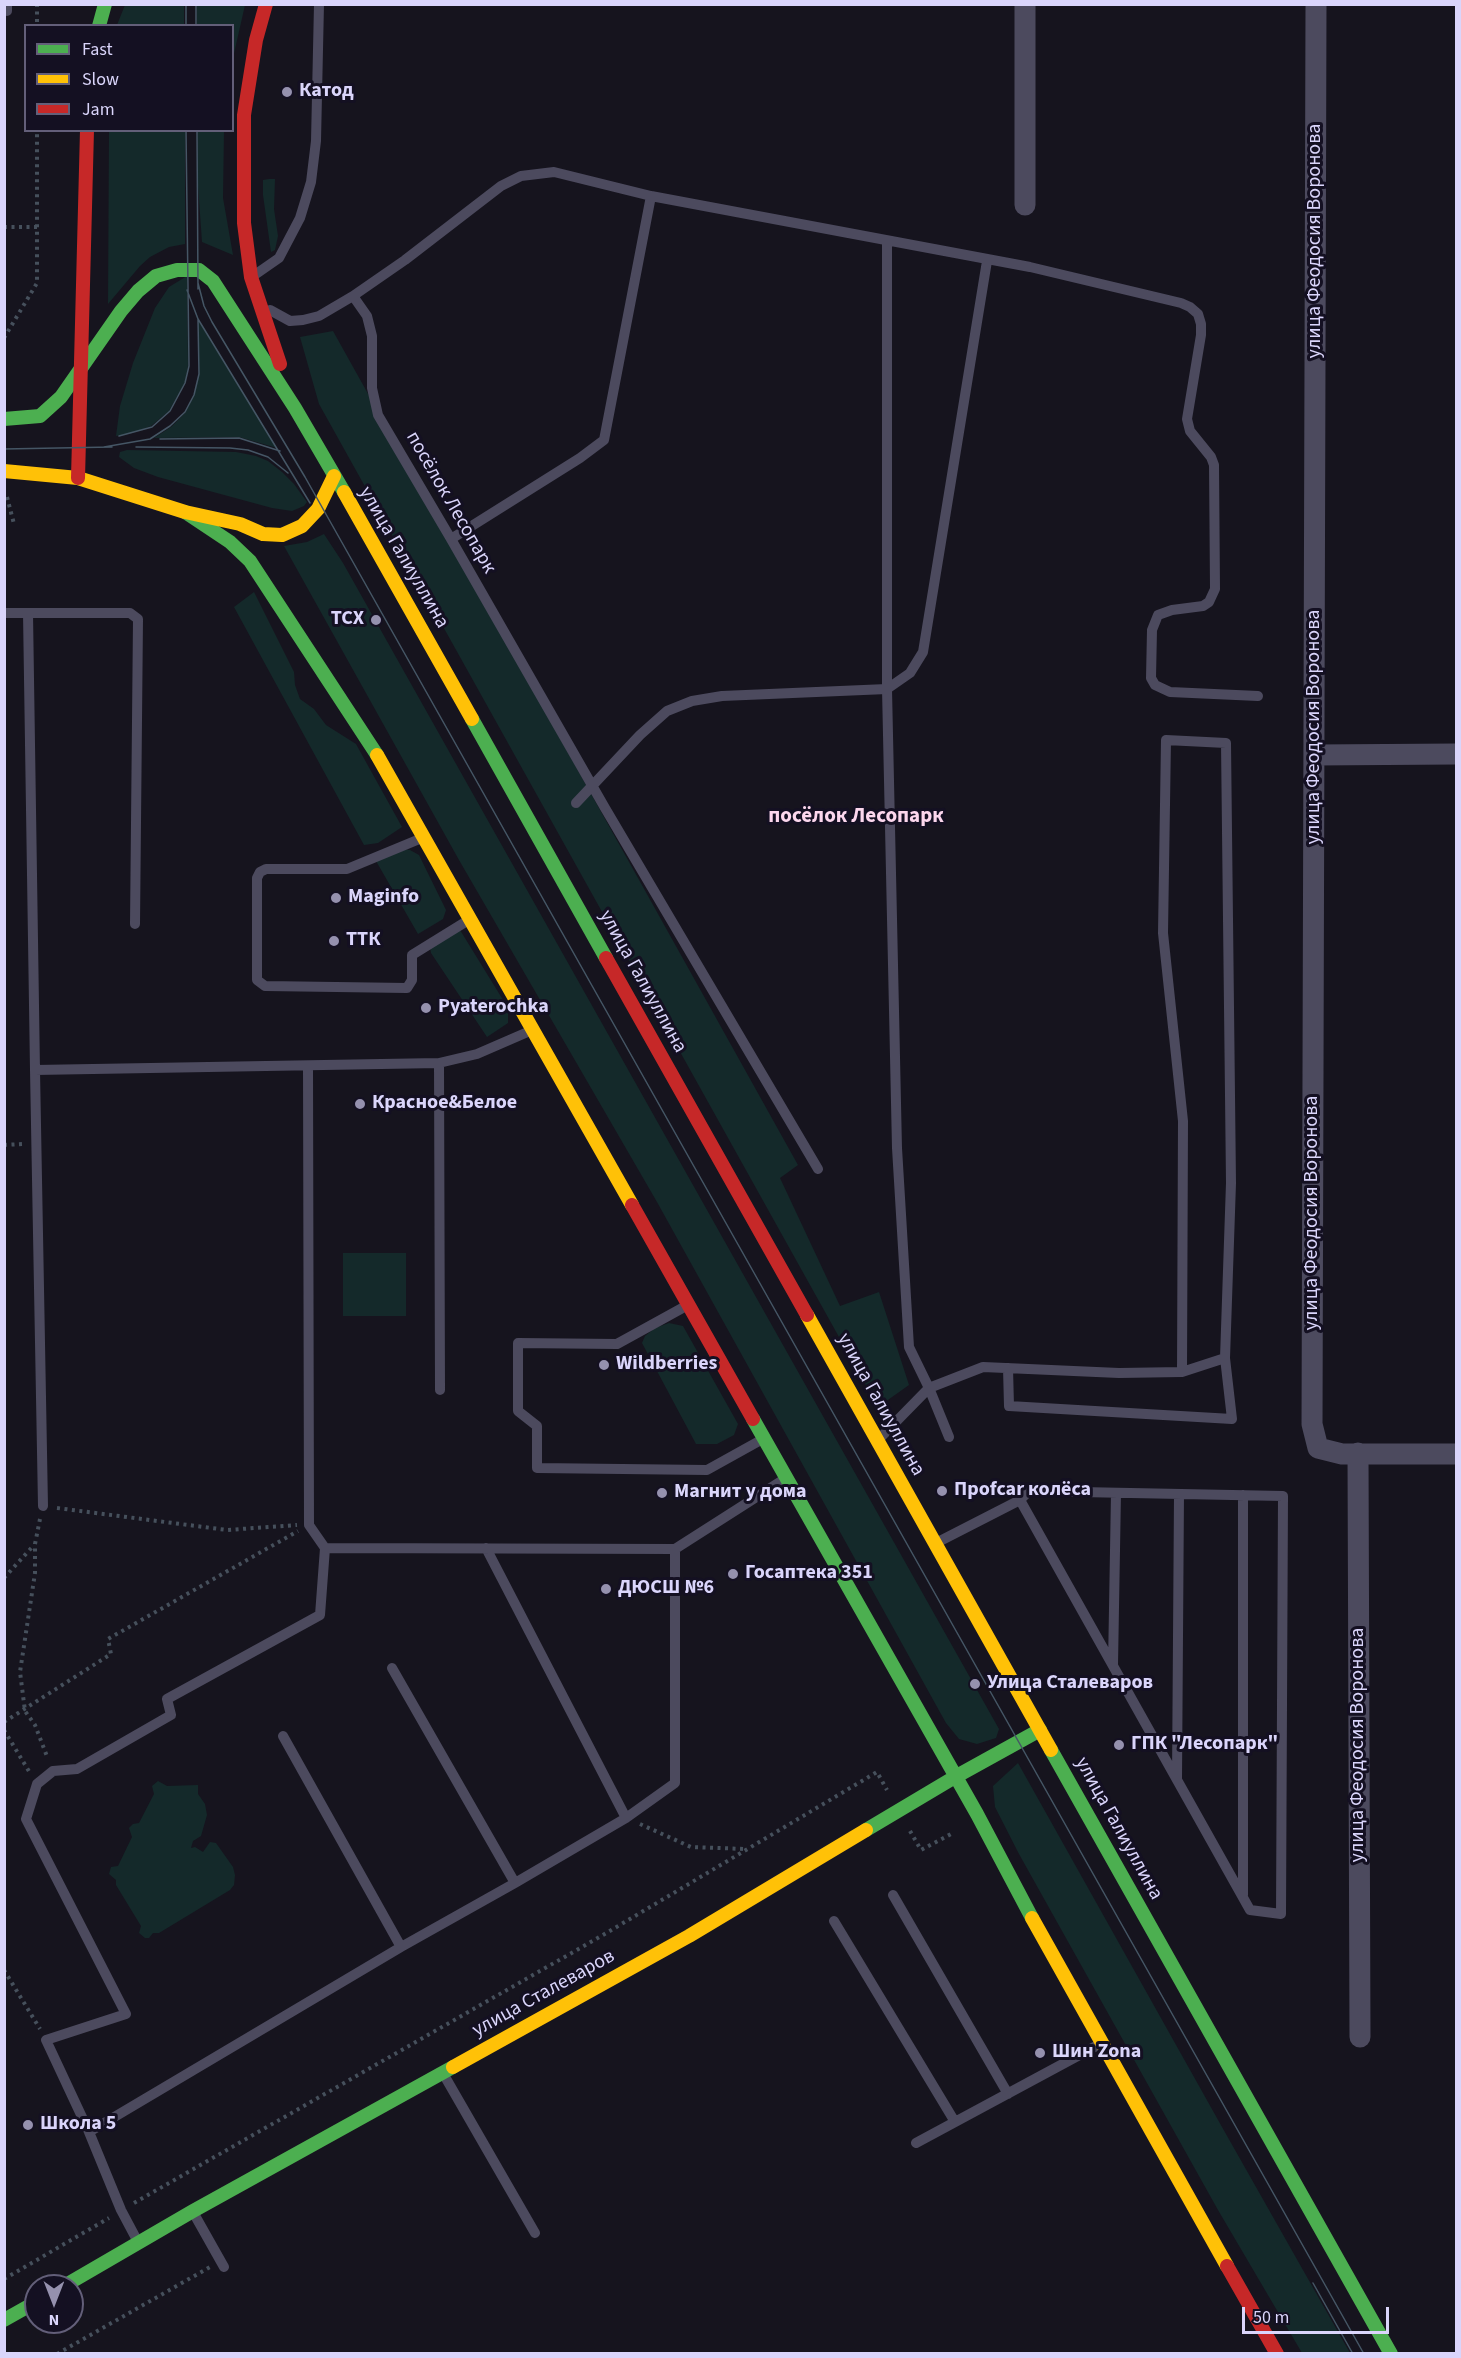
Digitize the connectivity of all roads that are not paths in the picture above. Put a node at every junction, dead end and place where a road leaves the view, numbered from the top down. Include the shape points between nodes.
1 (105, 4) edge
2 (266, 4) edge
3 (319, 4) edge
4 (1025, 4) edge
5 (1316, 4) edge
6 (100, 24) edge
7 (87, 132) edge
8 (651, 196) junction
9 (1025, 205) dead end
10 (887, 241) junction
11 (987, 261) junction
12 (251, 277) junction
13 (353, 296) junction
14 (260, 303) junction
15 (80, 372) junction
16 (295, 408) junction
17 (4, 419) edge
18 (4, 471) edge
19 (334, 476) junction
20 (78, 478) junction
21 (185, 512) junction
22 (451, 539) junction
23 (4, 613) edge
24 (28, 613) junction
25 (887, 689) junction
26 (1258, 696) dead end
27 (1456, 754) edge
28 (1315, 755) junction
29 (592, 785) junction
30 (576, 803) dead end
31 (424, 837) junction
32 (470, 919) junction
33 (135, 924) dead end
34 (533, 1029) junction
35 (439, 1062) junction
36 (309, 1066) junction
37 (35, 1070) junction
38 (818, 1169) dead end
39 (688, 1305) junction
40 (1225, 1358) junction
41 (1008, 1368) junction
42 (1182, 1372) junction
43 (929, 1388) junction
44 (440, 1390) dead end
45 (949, 1437) dead end
46 (764, 1438) junction
47 (878, 1440) junction
48 (1358, 1453) junction
49 (1456, 1454) edge
50 (786, 1478) junction
51 (1116, 1493) junction
52 (1179, 1494) junction
53 (1244, 1495) junction
54 (1020, 1500) junction
55 (43, 1506) road end
56 (936, 1544) junction
57 (326, 1548) junction
58 (486, 1548) junction
59 (675, 1549) junction
60 (1113, 1665) junction
61 (392, 1668) dead end
62 (1040, 1730) junction
63 (283, 1736) dead end
64 (956, 1777) junction
65 (1177, 1779) junction
66 (626, 1818) junction
67 (515, 1883) junction
68 (893, 1895) dead end
69 (1242, 1895) junction
70 (834, 1921) dead end
71 (401, 1947) junction
72 (1360, 2037) dead end
73 (1101, 2043) junction
74 (442, 2072) junction
75 (1008, 2094) junction
76 (955, 2122) junction
77 (89, 2132) junction
78 (916, 2143) dead end
79 (193, 2211) junction
80 (535, 2233) dead end
81 (138, 2242) junction
82 (223, 2264) road end
83 (84, 2274) edge
84 (24, 2309) edge
85 (4, 2320) edge
86 (1276, 2354) edge
87 (1391, 2354) edge

1 - 6 main road
2 - 12 main road via 244,115 244,223
3 - 12 lane via 316,141 311,182 300,218 279,258
4 - 9 street
5 - 28 street, улица Феодосия Воронова
7 - 15 main road
8 - 10 lane
8 - 13 lane via 554,172 522,176 501,186
8 - 22 lane via 604,440
10 - 11 lane
10 - 25 lane
11 - 25 lane via 923,652 910,673
11 - 26 lane via 1029,267 1180,303 1198,314 1202,335 1187,419 1190,431 1214,465 1215,589 1203,606 1158,615 1152,630 1150,670 1155,685 1170,692
12 - 14 main road
13 - 14 lane via 319,316 290,321
13 - 22 lane, посёлок Лесопарк via 367,316 372,336 372,388 378,415
14 - 16 main road
15 - 16 main road, улица Галиуллина via 138,291 156,276 177,270 199,270 213,281
15 - 17 main road, улица Галиуллина via 40,416
15 - 20 main road
16 - 19 main road, улица Галиуллина
18 - 20 main road, улица Галиуллина
19 - 21 main road, улица Галиуллина via 318,509 302,526 282,535 263,534 240,524
19 - 47 main road, улица Галиуллина
20 - 21 main road, улица Галиуллина
21 - 31 main road, улица Галиуллина via 230,542 266,581 378,756
22 - 29 lane, посёлок Лесопарк
23 - 24 lane
24 - 33 lane via 129,614 138,619
24 - 37 lane
25 - 29 lane via 722,696 692,701 667,711
25 - 43 lane via 897,1148 909,1347
27 - 28 street
28 - 48 street, улица Феодосия Воронова via 1312,1424 1318,1448
29 - 30 lane
29 - 38 lane, посёлок Лесопарк
31 - 32 main road, улица Галиуллина
31 - 32 lane via 347,869 260,872 256,980 265,986 407,988 412,980 412,955
32 - 34 main road, улица Галиуллина
34 - 35 lane via 477,1054
34 - 39 main road, улица Галиуллина
35 - 36 lane
35 - 44 lane
36 - 37 lane
36 - 57 lane via 309,1525
37 - 55 lane
39 - 46 main road, улица Галиуллина
39 - 46 lane via 617,1344 518,1343 518,1411 537,1426 537,1468 706,1470
40 - 41 lane via 1232,1419 1009,1406
40 - 42 lane
40 - 42 lane via 1231,1183 1227,742 1166,740 1163,933 1182,1121
41 - 42 lane
41 - 43 lane via 983,1367
43 - 45 lane
43 - 47 lane
46 - 50 main road, улица Галиуллина
47 - 56 main road, улица Галиуллина
48 - 49 street
48 - 72 street, улица Феодосия Воронова
50 - 59 lane
50 - 64 main road, улица Галиуллина
51 - 52 lane
51 - 54 lane via 1029,1491
51 - 60 lane
52 - 53 lane
52 - 65 lane
53 - 69 lane
53 - 69 lane via 1283,1496 1281,1914 1250,1910
54 - 56 lane
54 - 60 lane
56 - 62 main road, улица Галиуллина
57 - 58 lane
57 - 77 lane via 320,1616 167,1699 171,1715 77,1769 53,1771 37,1784 26,1819 126,2014 46,2040
58 - 59 lane
58 - 66 lane
59 - 66 lane via 675,1783
60 - 65 lane
61 - 67 lane
62 - 64 main road, улица Сталеваров
62 - 87 main road, улица Галиуллина
63 - 71 lane
64 - 73 main road, улица Галиуллина
64 - 74 main road, улица Сталеваров via 689,1936
65 - 69 lane
66 - 67 lane
67 - 71 lane
68 - 75 lane
70 - 76 lane
71 - 77 lane
73 - 75 lane
73 - 86 main road, улица Галиуллина
74 - 79 main road, улица Сталеваров
74 - 80 lane
75 - 76 lane
76 - 78 lane
77 - 81 lane
79 - 81 main road, улица Сталеваров
79 - 82 lane
81 - 83 main road, улица Сталеваров
84 - 85 main road

